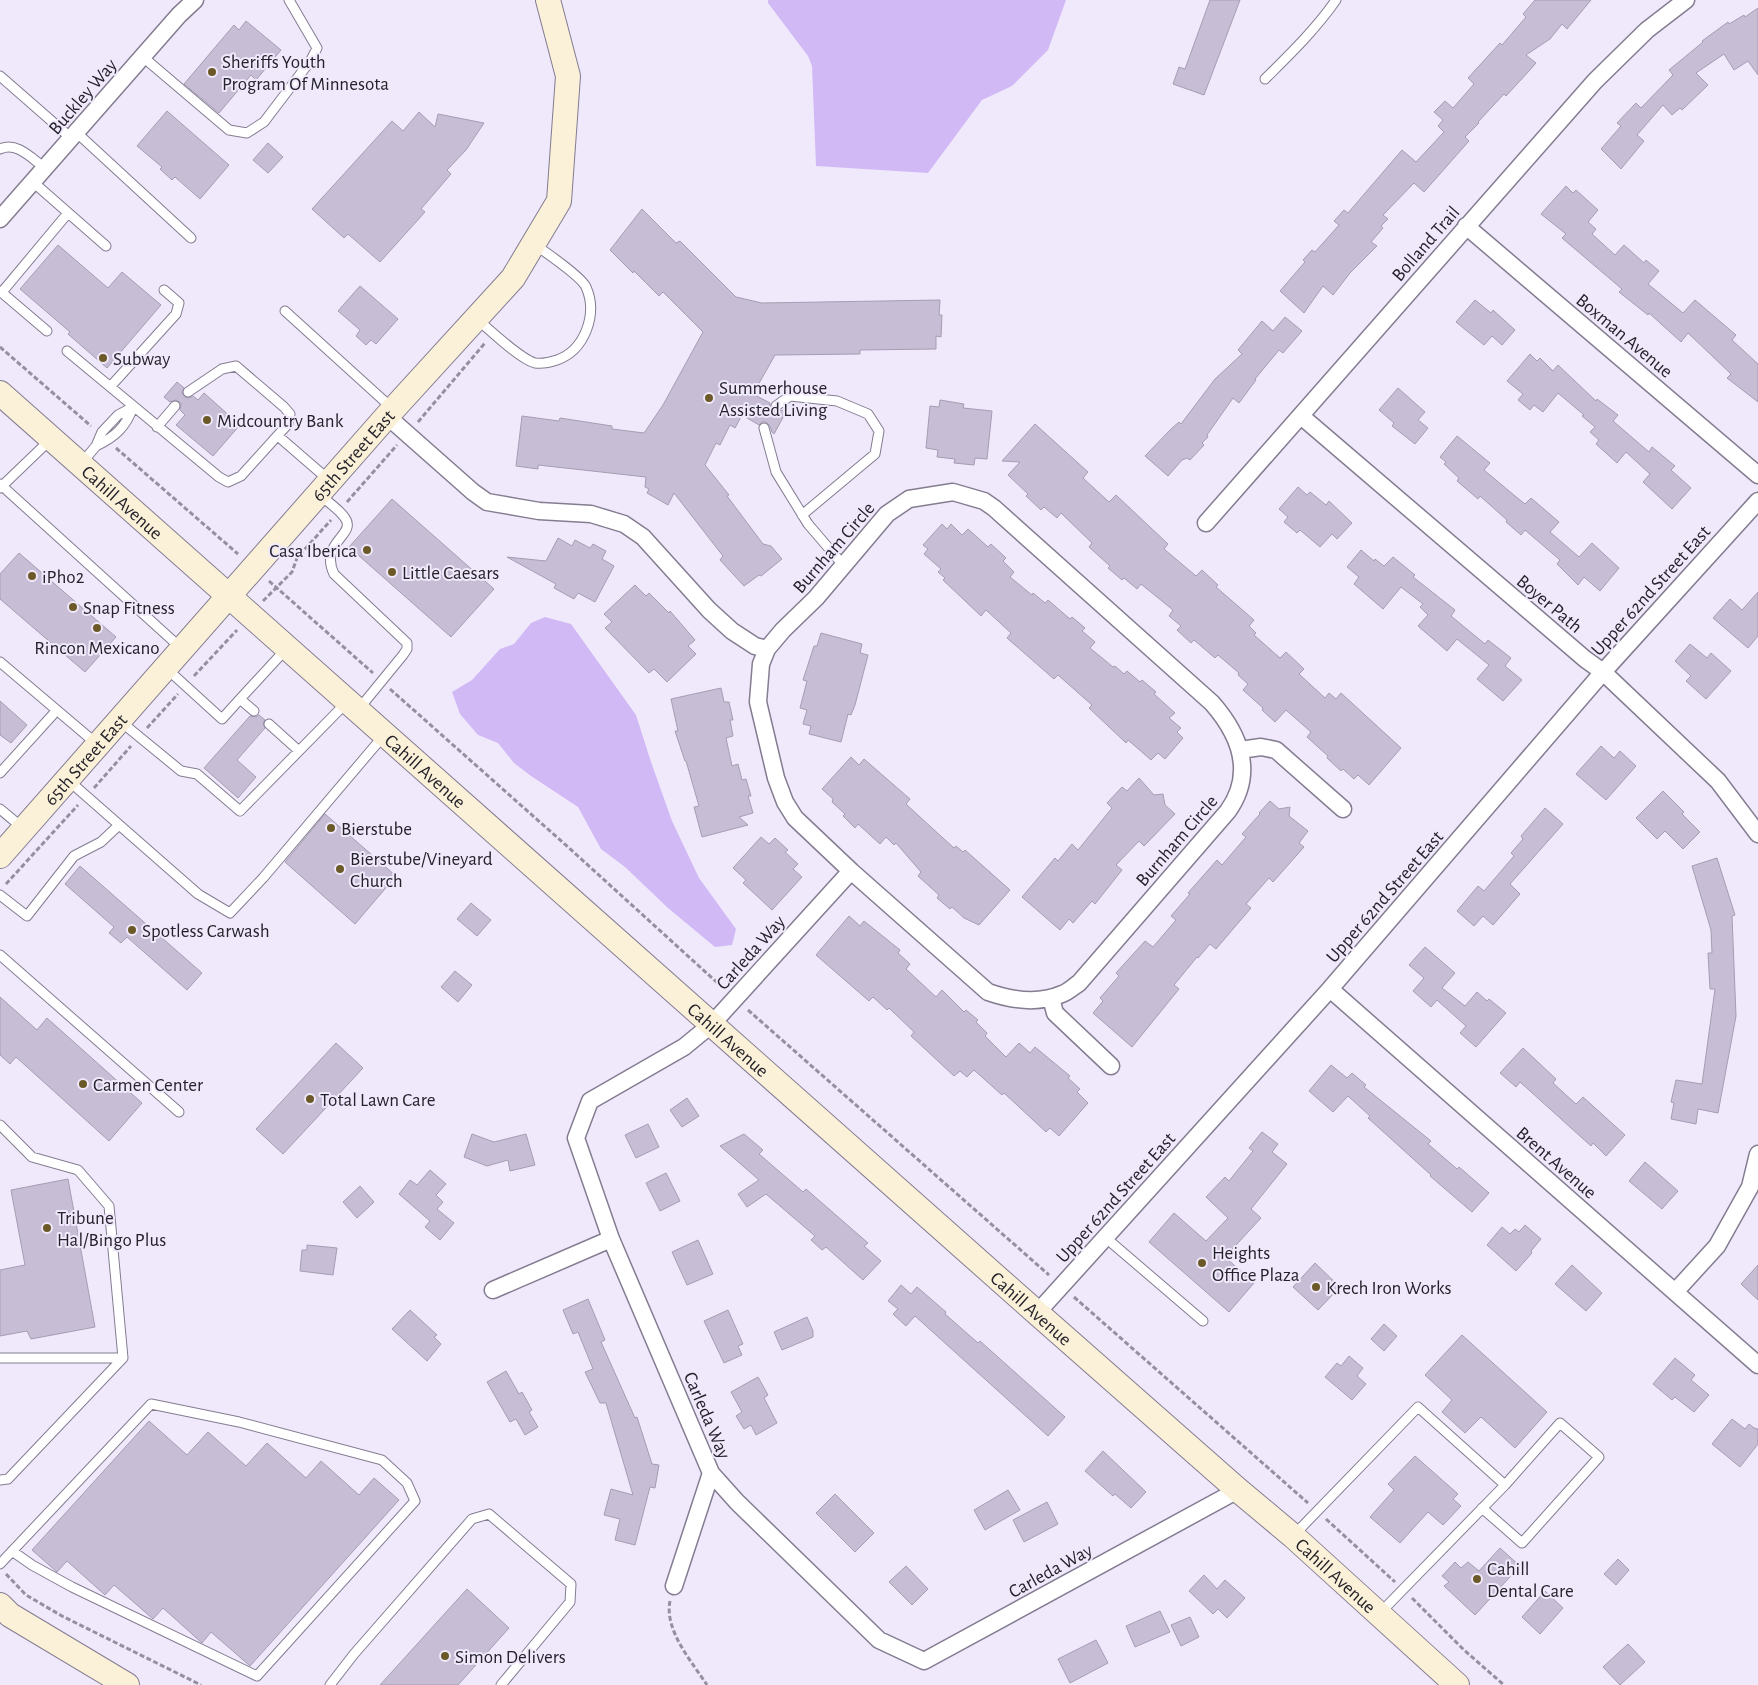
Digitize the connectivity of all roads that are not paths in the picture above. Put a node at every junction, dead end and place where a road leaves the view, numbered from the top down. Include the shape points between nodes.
1 (195, 0) edge
2 (289, 0) edge
3 (548, 0) edge
4 (1336, 0) edge
5 (1686, 0) edge
6 (143, 57) junction
7 (0, 76) edge
8 (1265, 79) dead end
9 (74, 135) junction
10 (0, 149) edge
11 (45, 168) junction
12 (33, 182) junction
13 (68, 213) junction
14 (0, 219) edge
15 (1466, 226) junction
16 (191, 238) dead end
17 (534, 244) junction
18 (106, 246) dead end
19 (164, 290) dead end
20 (1, 291) edge
21 (284, 311) dead end
22 (476, 319) junction
23 (46, 331) dead end
24 (67, 351) dead end
25 (110, 387) junction
26 (188, 392) dead end
27 (0, 393) edge
28 (175, 406) dead end
29 (776, 406) dead end
30 (133, 407) junction
31 (390, 413) junction
32 (1301, 416) junction
33 (158, 427) junction
34 (764, 428) dead end
35 (278, 436) junction
36 (52, 439) junction
37 (80, 464) junction
38 (1758, 475) edge
39 (0, 486) edge
40 (324, 488) junction
41 (1758, 501) edge
42 (802, 515) junction
43 (1206, 523) dead end
44 (844, 566) junction
45 (229, 596) junction
46 (287, 648) junction
47 (182, 649) junction
48 (767, 649) junction
49 (0, 662) edge
50 (166, 668) junction
51 (1603, 672) junction
52 (240, 699) junction
53 (353, 706) junction
54 (58, 710) junction
55 (254, 711) dead end
56 (120, 721) junction
57 (269, 724) dead end
58 (385, 734) junction
59 (98, 745) junction
60 (1240, 750) junction
61 (299, 751) junction
62 (0, 773) edge
63 (67, 780) junction
64 (0, 809) edge
65 (1343, 809) dead end
66 (119, 825) junction
67 (24, 829) junction
68 (1758, 834) edge
69 (0, 856) edge
70 (851, 871) junction
71 (0, 896) edge
72 (0, 955) edge
73 (1330, 989) junction
74 (1051, 998) junction
75 (712, 1024) junction
76 (1111, 1066) dead end
77 (179, 1112) dead end
78 (0, 1125) edge
79 (1758, 1154) edge
80 (611, 1238) junction
81 (1106, 1238) junction
82 (493, 1290) dead end
83 (1675, 1292) junction
84 (1037, 1313) junction
85 (1202, 1320) dead end
86 (0, 1358) edge
87 (123, 1358) junction
88 (1758, 1365) edge
89 (711, 1473) junction
90 (0, 1480) edge
91 (1505, 1485) junction
92 (1238, 1490) junction
93 (1482, 1508) junction
94 (1293, 1536) junction
95 (12, 1551) junction
96 (0, 1564) edge
97 (674, 1586) road end
98 (0, 1605) edge
99 (1379, 1614) junction
100 (126, 1685) edge
101 (330, 1685) edge
102 (501, 1685) edge
103 (1457, 1685) edge

1 - 6 street, Buckley Way
2 - 6 lane via 317,48 264,122 248,133 229,130
3 - 17 street, 65th Street East via 568,76 559,201
4 - 8 lane
5 - 15 street, Bolland Trail via 1620,54
6 - 9 street, Buckley Way
7 - 9 lane
9 - 11 street, Buckley Way
9 - 16 lane
10 - 11 lane via 12,146
11 - 12 street, Buckley Way
12 - 13 lane
12 - 14 street, Buckley Way
13 - 18 lane
13 - 20 lane
15 - 32 street, Bolland Trail
15 - 38 street, Boxman Avenue
17 - 22 street, 65th Street East via 513,278
17 - 22 lane via 586,285 591,304 590,320 582,342 567,356 535,363
19 - 25 lane via 180,303 176,314
20 - 23 lane
21 - 31 lane
22 - 31 street, 65th Street East
24 - 25 lane
25 - 30 lane
26 - 35 lane via 222,369 236,366 290,414 288,424
27 - 36 street, Cahill Avenue
28 - 33 lane
29 - 42 lane via 790,396 837,401 868,414 879,431 875,454
30 - 33 lane
30 - 37 lane via 118,415 104,438
31 - 40 street, 65th Street East
31 - 48 street via 486,502 539,511 591,514 624,524 643,537 732,631 754,646
32 - 43 street, Bolland Trail
32 - 51 street, Boyer Path
33 - 35 lane via 218,478 228,482 241,476
34 - 42 lane via 776,472
35 - 40 lane
36 - 37 street, Cahill Avenue
36 - 39 lane
37 - 45 street, Cahill Avenue
39 - 47 lane
40 - 45 street, 65th Street East
40 - 53 lane via 347,521 345,532 331,550 329,564 334,574 407,643 407,649 382,682
41 - 51 street, Upper 62nd Street East
42 - 44 lane
44 - 48 street, Burnham Circle
44 - 60 street, Burnham Circle via 887,514 909,499 954,492 984,501 1212,703 1234,731
45 - 46 street, Cahill Avenue
45 - 47 street, 65th Street East
46 - 52 lane
46 - 53 street, Cahill Avenue
47 - 50 street, 65th Street East
48 - 70 street, Burnham Circle via 761,664 758,702 785,802 795,818
49 - 54 lane
50 - 52 lane via 222,719
50 - 56 street, 65th Street East
51 - 68 street, Boyer Path via 1718,781
51 - 73 street, Upper 62nd Street East
52 - 55 lane
53 - 58 street, Cahill Avenue
53 - 61 lane
54 - 59 lane
54 - 62 lane
56 - 59 street, 65th Street East
56 - 61 lane via 181,771 197,774 240,811
57 - 61 lane
58 - 66 lane via 230,913 198,894
58 - 75 street, Cahill Avenue
59 - 63 street, 65th Street East
60 - 65 street via 1261,747 1276,750
60 - 74 street, Burnham Circle via 1244,765 1234,802 1228,811 1078,983 1064,994
63 - 66 lane
63 - 67 street, 65th Street East
64 - 67 lane
66 - 71 lane via 101,842 74,856 27,916
67 - 69 street, 65th Street East
70 - 74 street, Burnham Circle via 988,992 1005,998
70 - 75 street, Carleda Way
72 - 77 lane
73 - 81 street, Upper 62nd Street East
73 - 83 street, Brent Avenue
74 - 76 street via 1055,1013
75 - 80 street, Carleda Way via 684,1047 590,1100 576,1138
75 - 84 street, Cahill Avenue
78 - 87 lane via 32,1157 78,1170 108,1206
79 - 83 street via 1750,1187 1717,1246
80 - 82 street
80 - 89 street, Carleda Way
81 - 84 street, Upper 62nd Street East
81 - 85 lane
83 - 88 street, Brent Avenue
84 - 92 street, Cahill Avenue
86 - 87 lane
87 - 90 lane via 8,1479
89 - 92 street, Carleda Way via 879,1640 924,1661
89 - 97 street
91 - 93 lane
91 - 93 lane via 1560,1423 1599,1457 1522,1543
91 - 94 lane via 1418,1407
92 - 94 street, Cahill Avenue
93 - 99 lane
94 - 99 street, Cahill Avenue
95 - 95 lane via 152,1404 239,1422 382,1460 407,1483 415,1501 257,1676 72,1587
95 - 96 lane
98 - 100 street via 10,1615
99 - 103 street, Cahill Avenue
101 - 102 lane via 472,1519 489,1514 571,1584 570,1602

